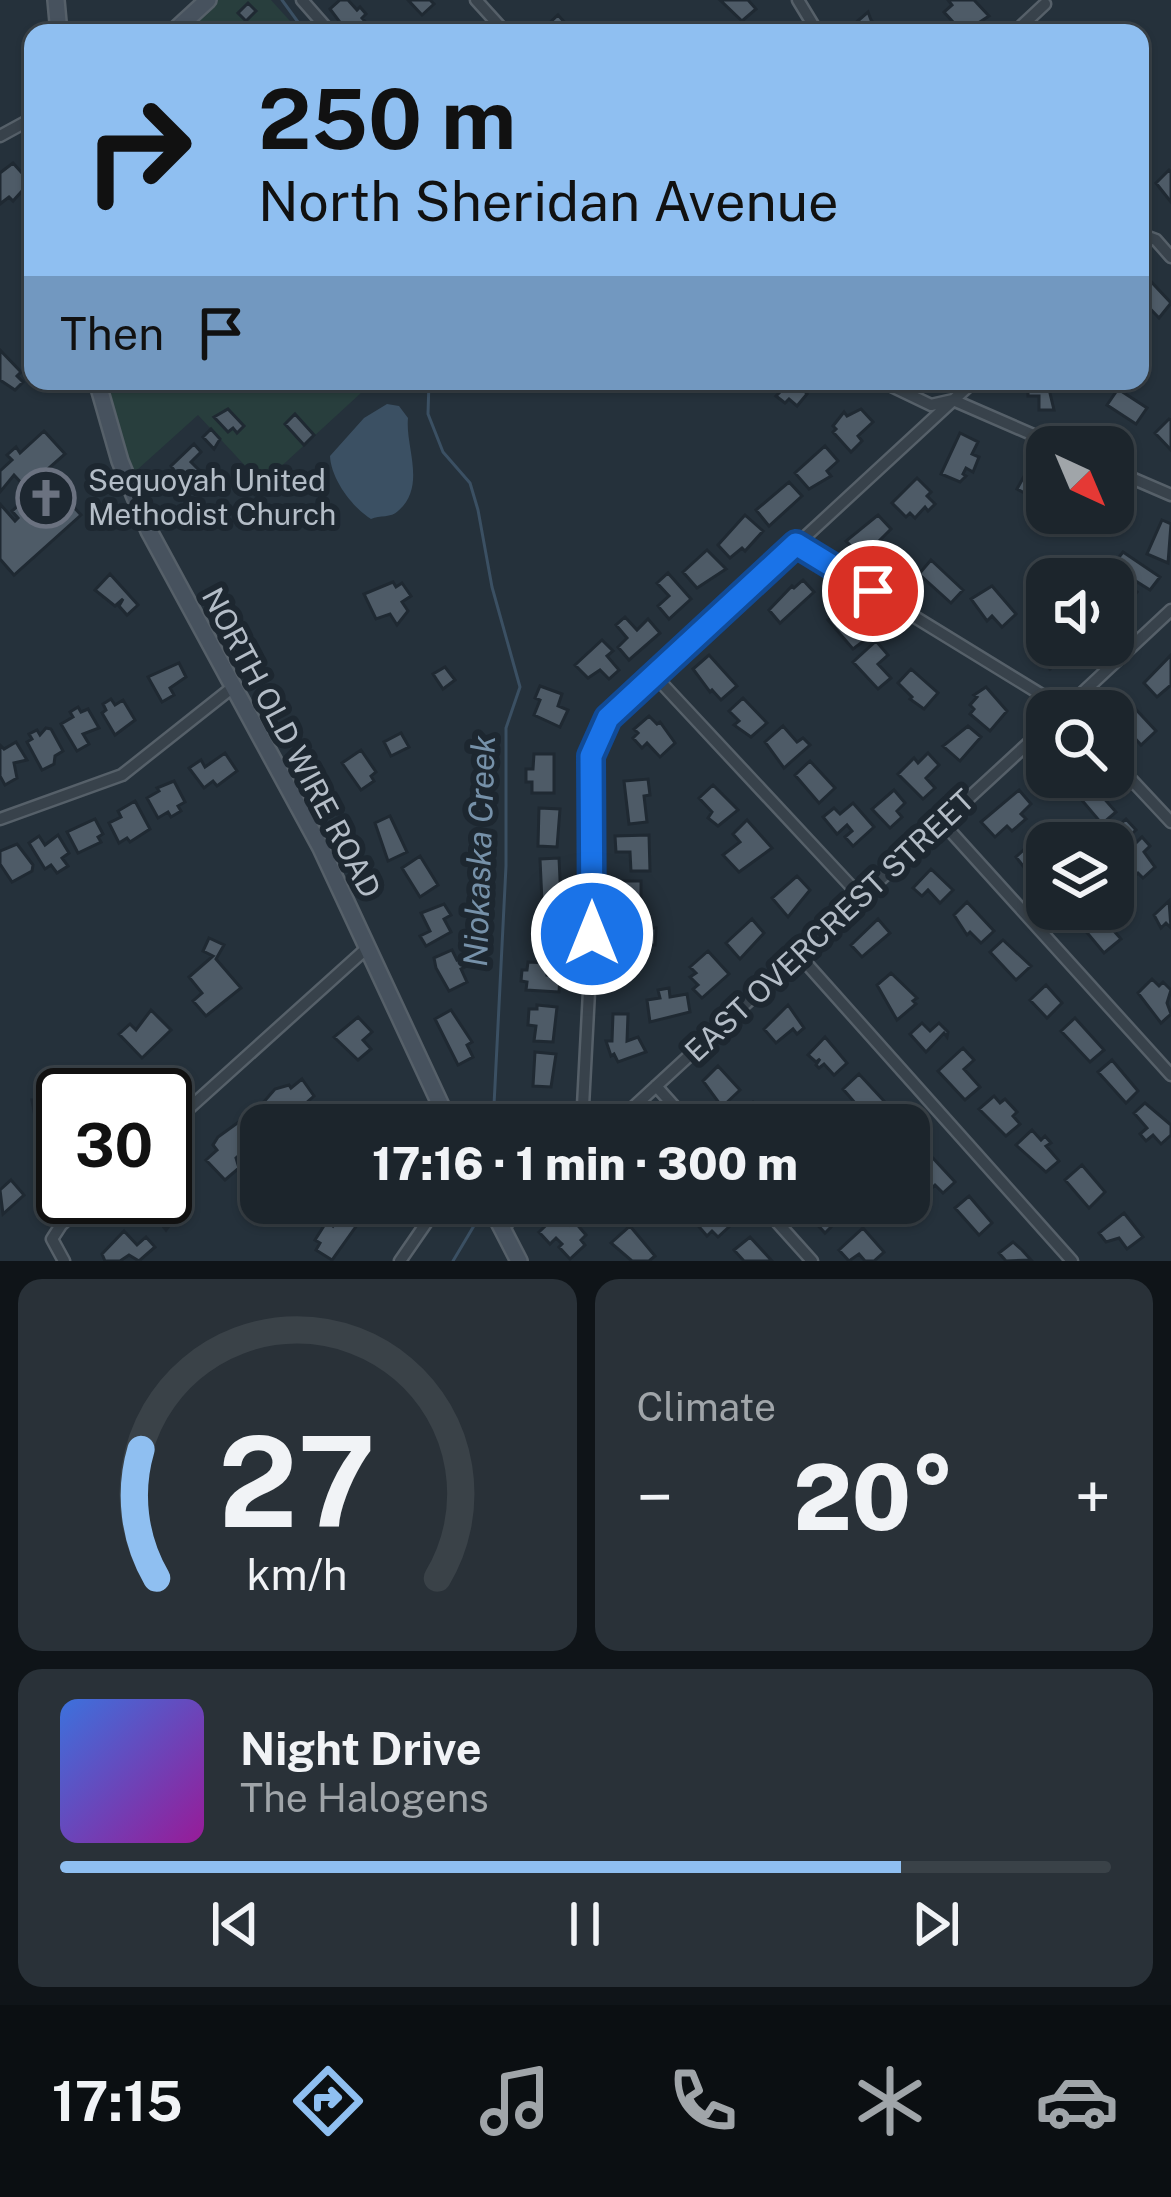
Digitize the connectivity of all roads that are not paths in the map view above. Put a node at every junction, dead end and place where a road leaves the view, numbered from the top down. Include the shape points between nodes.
1 (208, 0) edge
2 (302, 0) edge
3 (476, 0) edge
4 (1045, 4) dead end
5 (182, 24) edge
6 (323, 24) edge
7 (498, 24) edge
8 (1024, 24) edge
9 (100, 390) edge
10 (900, 390) edge
11 (964, 390) edge
12 (953, 400) junction
13 (1026, 432) edge
14 (1134, 479) edge
15 (1171, 495) edge
16 (796, 544) junction
17 (1171, 610) edge
18 (655, 676) junction
19 (233, 687) junction
20 (1033, 690) edge
21 (1086, 690) edge
22 (1026, 746) edge
23 (1134, 782) edge
24 (0, 819) edge
25 (1171, 822) edge
26 (943, 823) junction
27 (861, 897) junction
28 (368, 948) junction
29 (798, 954) junction
30 (1171, 1075) edge
31 (656, 1086) junction
32 (440, 1104) edge
33 (583, 1104) edge
34 (637, 1104) edge
35 (672, 1104) edge
36 (192, 1106) edge
37 (62, 1224) edge
38 (426, 1224) edge
39 (500, 1224) edge
40 (506, 1224) edge
41 (779, 1224) edge
42 (502, 1228) junction
43 (64, 1261) edge
44 (400, 1261) edge
45 (519, 1261) edge
46 (812, 1261) edge
47 (1072, 1261) edge

1 - 5 street
2 - 6 street
3 - 7 street
4 - 8 street
9 - 19 street, NORTH OLD WIRE ROAD via 149,532
10 - 12 street via 931,405
11 - 12 street
12 - 13 street
12 - 16 street
14 - 15 street
16 - 18 street
16 - 20 street
17 - 21 street
18 - 27 street
18 - 33 street via 608,718 591,756
19 - 24 street via 122,775
19 - 28 street, NORTH OLD WIRE ROAD
22 - 26 street, EAST OVERCREST STREET
23 - 25 street
26 - 27 street, EAST OVERCREST STREET
26 - 30 street
27 - 29 street, EAST OVERCREST STREET
28 - 32 street, NORTH OLD WIRE ROAD
28 - 36 street
29 - 31 street, EAST OVERCREST STREET
29 - 47 street
31 - 34 street, EAST OVERCREST STREET
31 - 35 street
37 - 43 street via 52,1239
38 - 44 street
39 - 42 street
40 - 42 street
41 - 46 street
42 - 45 street

